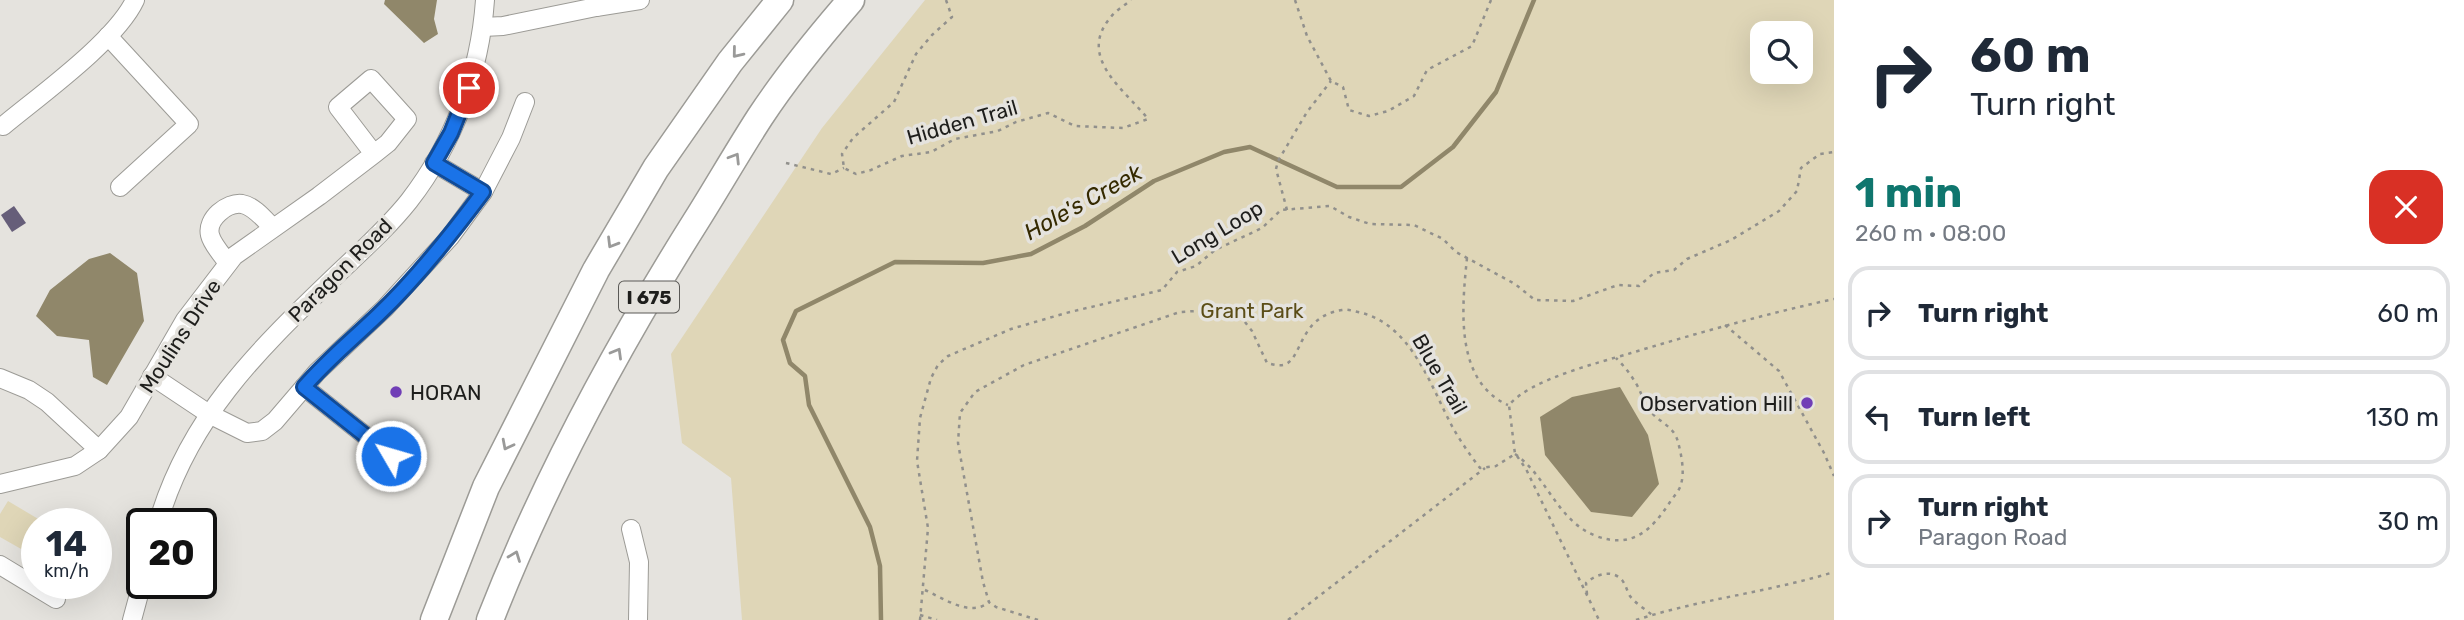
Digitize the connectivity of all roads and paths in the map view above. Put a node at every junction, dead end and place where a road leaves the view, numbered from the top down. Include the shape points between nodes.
1 (135, 0) edge
2 (485, 0) edge
3 (640, 0) edge
4 (780, 0) edge
5 (851, 0) edge
6 (946, 0) edge
7 (1131, 0) edge
8 (1295, 0) edge
9 (1492, 0) edge
10 (596, 4) edge
11 (483, 26) junction
12 (108, 36) junction
13 (1331, 81) junction
14 (525, 102) dead end
15 (3, 126) dead end
16 (381, 148) dead end
17 (1834, 152) edge
18 (434, 163) junction
19 (786, 163) dead end
20 (844, 168) junction
21 (120, 187) dead end
22 (483, 192) junction
23 (1287, 210) junction
24 (273, 228) junction
25 (1467, 258) junction
26 (228, 263) junction
27 (1834, 299) edge
28 (1726, 325) junction
29 (1616, 358) junction
30 (152, 376) junction
31 (0, 378) edge
32 (304, 387) junction
33 (1509, 405) junction
34 (209, 414) junction
35 (99, 450) junction
36 (1515, 454) junction
37 (391, 456) dead end
38 (1485, 468) junction
39 (1834, 476) edge
40 (0, 484) edge
41 (164, 508) edge
42 (631, 529) dead end
43 (0, 565) edge
44 (1834, 572) edge
45 (21, 578) edge
46 (924, 589) junction
47 (1588, 598) junction
48 (138, 599) edge
49 (989, 602) junction
50 (1652, 615) junction
51 (920, 618) edge
52 (132, 620) edge
53 (434, 620) edge
54 (490, 620) edge
55 (638, 620) edge
56 (937, 620) edge
57 (1038, 620) edge
58 (1288, 620) edge
59 (1599, 620) edge
60 (1636, 620) edge

1 - 12 street
2 - 11 street, Paragon Road
3 - 10 street
4 -> 53 highway, I 675 via 656,168 596,270 486,487
54 -> 5 highway, I 675 via 560,459 656,284 761,115
6 - 20 path, Hidden Trail via 952,18 916,54 894,102 853,138 842,154
7 - 20 path, Hidden Trail via 1108,20 1098,40 1103,66 1148,119 1123,128 1075,126 1048,113 998,131 955,139 931,152 902,156 871,170 856,174
8 - 13 path via 1307,36
9 - 13 path via 1472,46 1427,70 1414,96 1388,111 1369,116 1349,110 1343,87
10 - 11 street via 503,26
11 - 18 street, Paragon Road via 462,109
12 - 15 street
12 - 21 street via 189,124
13 - 23 path via 1278,161
14 - 22 street
16 - 24 street, Moulins Drive
17 - 25 path, Long Loop via 1820,154 1801,168 1797,191 1779,211 1674,270 1654,273 1639,286 1618,285 1573,302 1535,300
18 - 22 street
18 - 34 street, Paragon Road via 408,202 250,360
19 - 20 path via 831,174
22 - 32 street via 394,299
23 - 25 path, Long Loop via 1329,206 1370,224 1414,225
23 - 46 path, Long Loop via 1281,210 1262,228 1215,250 1196,266 1177,272 1163,290 1010,330 948,356 938,365 920,418 917,461 928,528
24 - 26 street, Moulins Drive
24 - 26 street via 244,204 224,209 209,226 210,236
25 - 33 path via 1462,308 1468,357 1484,389
26 - 30 street, Moulins Drive via 184,320
27 - 28 path
28 - 29 path
28 - 39 path via 1779,371
29 - 33 path via 1518,394
29 - 36 path via 1639,388 1648,410 1671,427 1678,442 1681,484 1658,520 1624,542 1579,529 1530,465
30 - 34 street
30 - 35 street, Moulins Drive via 129,417
31 - 35 street via 47,402
32 - 34 street via 262,431 247,433
32 - 37 street
33 - 36 path
34 - 41 street, Paragon Road
35 - 40 street, Moulins Drive via 75,466
36 - 38 path
36 - 47 path
38 - 49 path, Blue Trail via 1480,468 1464,446 1413,353 1394,329 1375,316 1345,309 1323,316 1307,329 1291,361 1282,366 1268,363 1252,331 1228,309 1180,312 1024,365 975,392 960,413 958,443
38 - 58 path
42 - 55 street via 639,562
43 - 45 street
44 - 50 path
46 - 49 path via 970,609
46 - 51 path, Long Loop
47 - 50 path via 1586,583 1612,573 1621,579 1630,597
47 - 59 path
48 - 52 street
49 - 57 path
50 - 60 path
51 - 56 path

